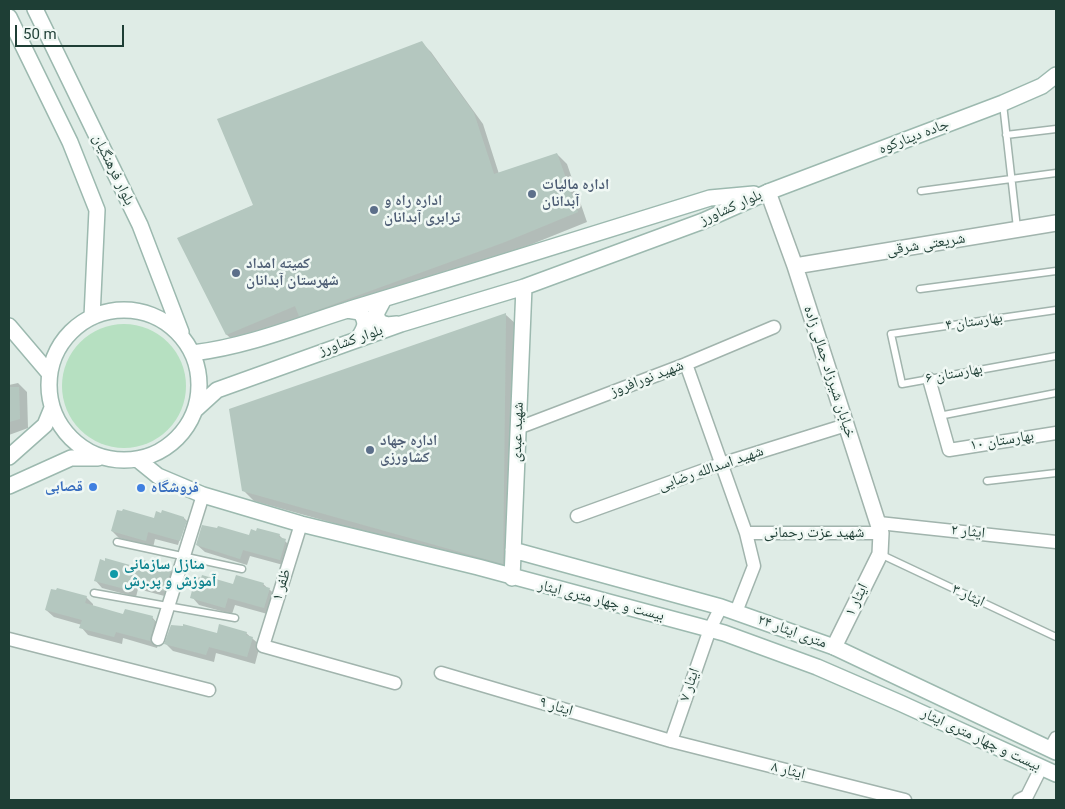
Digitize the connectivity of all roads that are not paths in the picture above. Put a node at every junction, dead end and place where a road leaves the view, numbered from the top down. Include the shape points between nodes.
1 (35, 9) edge
2 (9, 17) edge
3 (1056, 75) edge
4 (1049, 85) edge
5 (1003, 103) junction
6 (1056, 129) edge
7 (1006, 135) junction
8 (1056, 172) edge
9 (1011, 179) junction
10 (921, 191) dead end
11 (768, 192) junction
12 (1056, 223) edge
13 (1017, 230) junction
14 (795, 266) junction
15 (1056, 271) edge
16 (524, 287) junction
17 (920, 289) dead end
18 (384, 299) junction
19 (347, 310) junction
20 (1056, 310) edge
21 (92, 316) junction
22 (401, 324) junction
23 (9, 326) edge
24 (774, 327) dead end
25 (891, 334) joint
26 (182, 336) junction
27 (358, 339) junction
28 (193, 352) junction
29 (1056, 356) edge
30 (686, 364) junction
31 (49, 373) junction
32 (929, 379) junction
33 (1056, 393) edge
34 (52, 408) junction
35 (196, 410) junction
36 (939, 416) junction
37 (846, 425) junction
38 (518, 428) junction
39 (1056, 433) edge
40 (9, 456) edge
41 (108, 459) junction
42 (137, 459) junction
43 (721, 464) junction
44 (1056, 473) edge
45 (987, 481) dead end
46 (9, 486) edge
47 (203, 495) junction
48 (577, 516) dead end
49 (301, 524) junction
50 (880, 528) junction
51 (746, 533) junction
52 (117, 542) dead end
53 (1056, 542) edge
54 (513, 550) junction
55 (880, 554) junction
56 (184, 556) junction
57 (242, 569) dead end
58 (512, 578) junction
59 (94, 593) dead end
60 (706, 603) junction
61 (721, 607) junction
62 (168, 608) junction
63 (736, 612) junction
64 (235, 618) dead end
65 (694, 625) junction
66 (717, 631) junction
67 (1056, 637) edge
68 (9, 639) edge
69 (158, 639) dead end
70 (834, 647) junction
71 (441, 673) dead end
72 (395, 683) dead end
73 (208, 690) dead end
74 (671, 741) junction
75 (1052, 748) edge
76 (1046, 770) edge
77 (904, 800) edge
78 (1019, 800) edge

1 - 26 main road, بلوار فرهنگیان via 140,225
2 - 21 main road, بلوار فرهنگیان via 70,142 97,210
3 - 4 main road, جاده دینارکوه
4 - 5 main road, جاده دینارکوه
5 - 7 lane
5 - 11 main road, جاده دینارکوه
6 - 7 lane
7 - 9 lane
8 - 9 lane
9 - 10 lane
9 - 13 lane
11 - 14 main road, خیابان شیرزاد جمالی زاده
11 - 16 main road, بلوار کشاورز via 703,221
11 - 18 main road, بلوار کشاورز via 710,198
12 - 13 main road, شریعتی شرقی
13 - 14 main road, شریعتی شرقی
14 - 37 main road, خیابان شیرزاد جمالی زاده
15 - 17 lane
16 - 22 main road, بلوار کشاورز
16 - 38 main road, شهید عبدی
18 - 19 main road, بلوار کشاورز
18 - 22 main road via 376,314 379,322
19 - 27 main road via 360,312 366,320 365,329
19 - 28 main road, بلوار کشاورز via 252,342 221,350
20 - 25 lane, بهارستان ۴
21 - 26 main road via 130,310 150,314 168,323
21 - 31 main road via 64,339 54,355
22 - 27 main road, بلوار کشاورز
23 - 31 main road
24 - 30 street, شهید نورافروز
25 - 32 lane, بهارستان ۶ via 902,384
26 - 28 main road
27 - 35 main road, بلوار کشاورز via 217,390
28 - 35 main road via 200,391
29 - 32 lane, بهارستان ۶
30 - 38 street, شهید نورافروز
30 - 43 street
31 - 34 main road
32 - 36 street
33 - 36 lane
34 - 40 main road via 45,425
34 - 41 main road via 67,435 93,454
35 - 42 main road via 173,443 156,454
36 - 39 street, بهارستان ۱۰ via 949,450
37 - 43 street, شهید اسدالله رضایی
37 - 50 main road, خیابان شیرزاد جمالی زاده
38 - 54 main road, شهید عبدی
41 - 42 main road
41 - 46 main road via 71,458
42 - 47 main road, بیست و چهار متری ایثار via 158,476
43 - 48 street, شهید اسدالله رضایی
43 - 51 street
44 - 45 lane
47 - 49 main road, بیست و چهار متری ایثار
47 - 56 street
49 - 58 main road, بیست و چهار متری ایثار
49 - 72 street, ظفر ۱ via 263,646
50 - 51 street, شهید عزت رحمانی
50 - 53 street, ایثار ۲
50 - 55 main road, خیابان شیرزاد جمالی زاده
51 - 63 street via 754,566
52 - 56 lane
54 - 58 main road, شهید عبدی
54 - 60 main road, ۲۴ متری ایثار
55 - 67 lane, ایثار ۳
55 - 70 main road, ایثار ۱
56 - 57 lane
56 - 62 street
58 - 65 main road, بیست و چهار متری ایثار
59 - 62 lane
60 - 61 main road, ۲۴ متری ایثار
60 - 65 main road via 712,610 710,619
61 - 63 main road, ۲۴ متری ایثار
61 - 66 street, ایثار ۷
62 - 64 lane
62 - 69 street
63 - 66 main road via 726,613 719,621
63 - 70 main road, ۲۴ متری ایثار
65 - 66 main road, بیست و چهار متری ایثار
66 - 74 street, ایثار ۷
66 - 76 main road, بیست و چهار متری ایثار via 825,671
68 - 73 street
70 - 75 main road, ۲۴ متری ایثار
71 - 74 street, ایثار ۹
74 - 77 street, ایثار ۸
75 - 76 main road via 1042,761
76 - 78 street via 1027,796

